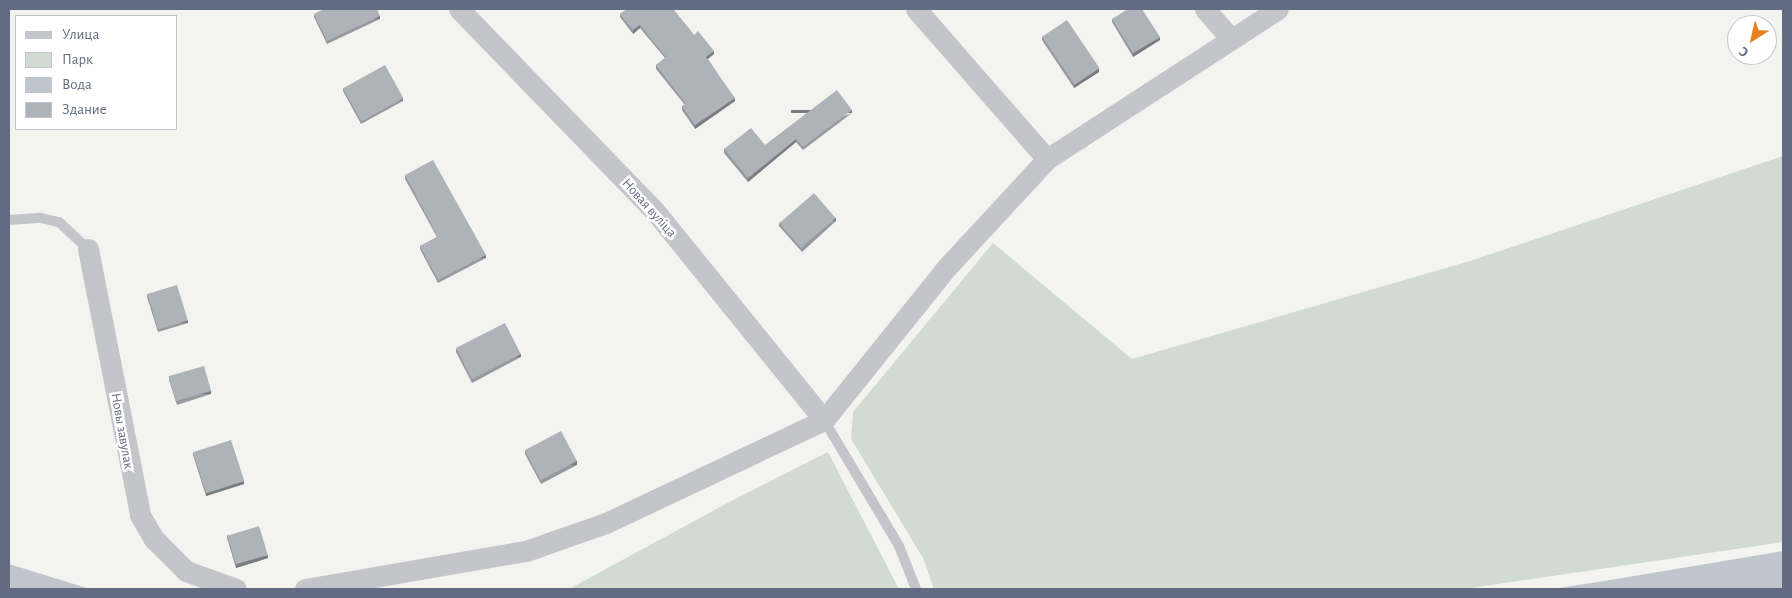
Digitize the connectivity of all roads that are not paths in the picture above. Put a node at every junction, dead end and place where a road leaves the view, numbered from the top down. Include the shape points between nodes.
1 (459, 9) edge
2 (916, 9) edge
3 (1205, 9) edge
4 (1278, 9) edge
5 (1230, 38) junction
6 (1047, 159) junction
7 (9, 220) edge
8 (88, 249) joint
9 (824, 420) junction
10 (236, 589) edge
11 (305, 589) edge
12 (916, 589) edge

1 - 9 street, Новая вуліца via 654,210
2 - 6 street
3 - 5 street
4 - 5 street
5 - 6 street
6 - 9 street via 947,267
7 - 8 lane via 41,218 59,222
8 - 10 street, Новы завулак via 140,516 168,556 210,583
9 - 11 street via 606,523 526,551
9 - 12 lane via 899,546

